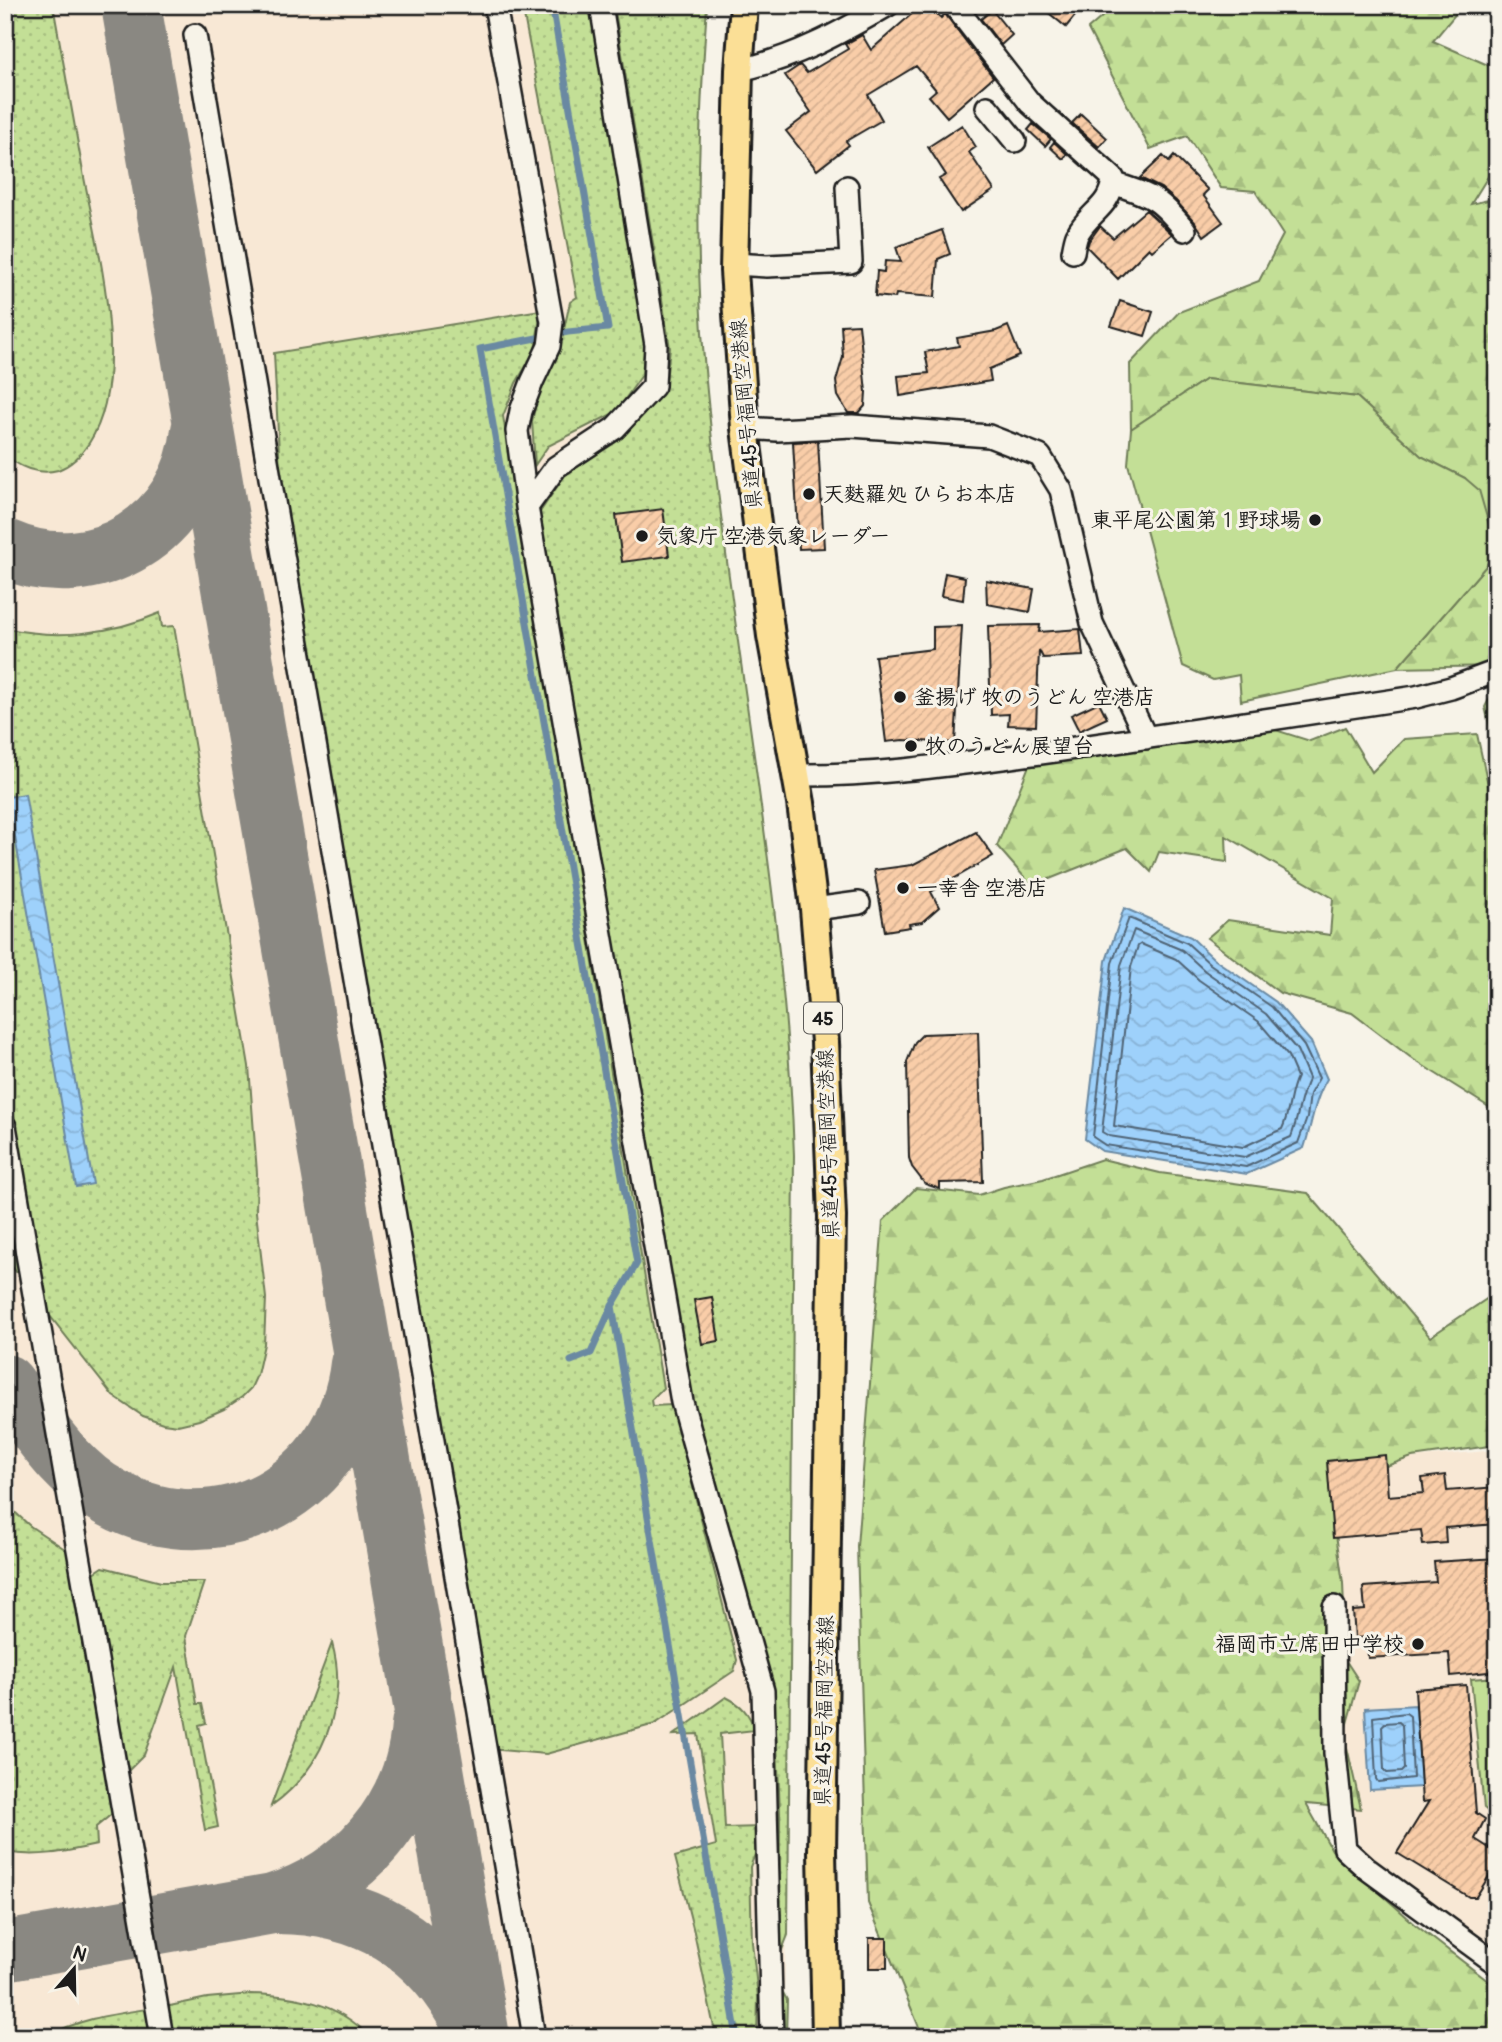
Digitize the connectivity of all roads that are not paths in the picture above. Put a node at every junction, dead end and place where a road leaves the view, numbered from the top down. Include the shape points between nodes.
1 (495, 5) edge
2 (509, 5) edge
3 (601, 5) edge
4 (744, 5) edge
5 (888, 5) edge
6 (954, 5) edge
7 (195, 35) dead end
8 (739, 71) junction
9 (1030, 103) junction
10 (987, 107) dead end
11 (1113, 183) junction
12 (847, 187) dead end
13 (1185, 230) dead end
14 (1073, 252) dead end
15 (734, 264) junction
16 (548, 305) junction
17 (745, 428) junction
18 (527, 507) junction
19 (1497, 671) edge
20 (1146, 738) junction
21 (797, 775) junction
22 (859, 903) dead end
23 (814, 909) junction
24 (5, 1126) edge
25 (1334, 1607) dead end
26 (1497, 1964) edge
27 (162, 2037) edge
28 (534, 2037) edge
29 (772, 2037) edge
30 (826, 2037) edge

1 - 16 street
2 - 16 street via 555,267
3 - 18 street via 656,345 654,386 615,428 556,467
4 - 8 main road, 県道45号福岡空港線 / 45
5 - 8 street via 782,60
6 - 9 street
7 - 28 street
8 - 15 main road, 県道45号福岡空港線 / 45
9 - 10 street via 1010,135
9 - 11 street via 1114,178
11 - 13 street via 1153,196
11 - 14 street via 1106,202 1077,233
12 - 15 street via 851,262
15 - 17 main road, 県道45号福岡空港線 / 45
16 - 18 street via 550,346 520,411 517,431
17 - 20 street via 912,437 989,436 1040,456 1061,491 1092,623
17 - 21 main road, 県道45号福岡空港線 / 45
18 - 29 street via 682,1402 763,1692
19 - 20 street via 1416,697
20 - 21 street via 966,763 858,766
21 - 23 main road, 県道45号福岡空港線 / 45
22 - 23 street
23 - 30 main road, 県道45号福岡空港線 / 45 via 832,1217 822,1852
24 - 27 street
25 - 26 street via 1335,1753 1345,1849

